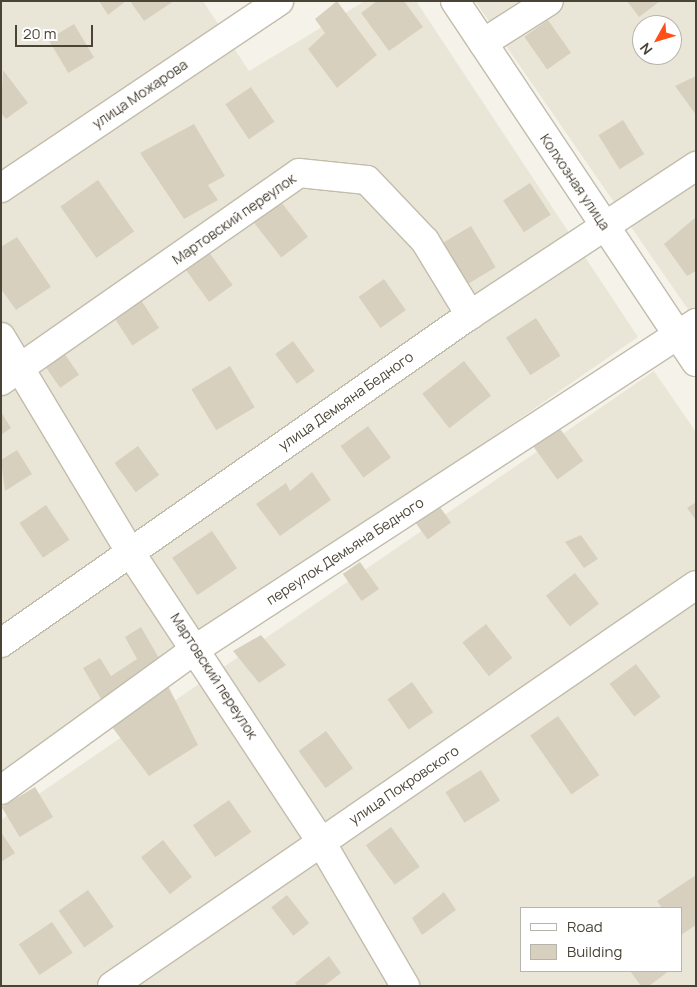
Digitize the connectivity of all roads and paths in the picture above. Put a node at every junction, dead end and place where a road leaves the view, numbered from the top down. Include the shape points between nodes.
1 (278, 1) edge
2 (455, 1) edge
3 (549, 1) edge
4 (244, 11) edge
5 (483, 43) junction
6 (696, 166) edge
7 (1, 188) edge
8 (604, 225) junction
9 (470, 315) junction
10 (687, 329) edge
11 (1, 337) edge
12 (696, 362) edge
13 (11, 374) edge
14 (130, 552) junction
15 (696, 585) edge
16 (1, 642) edge
17 (197, 648) junction
18 (1, 790) edge
19 (321, 842) junction
20 (112, 986) edge
21 (405, 986) edge

1 - 4 street, улица Можарова
2 - 5 street, Колхозная улица
3 - 5 street
4 - 7 street, улица Можарова
5 - 8 street, Колхозная улица
6 - 8 street, улица Демьяна Бедного
8 - 9 street, улица Демьяна Бедного
8 - 10 street, Колхозная улица
9 - 13 street, Мартовский переулок via 425,240 367,180 299,173
9 - 14 street, улица Демьяна Бедного
10 - 12 street, Колхозная улица
10 - 17 street, переулок Демьяна Бедного
11 - 13 street
13 - 14 street, Мартовский переулок
14 - 16 street, улица Демьяна Бедного
14 - 17 street, Мартовский переулок
15 - 19 street, улица Покровского
17 - 18 street, переулок Демьяна Бедного
17 - 19 street, Мартовский переулок
19 - 20 street, улица Покровского
19 - 21 street, Мартовский переулок

